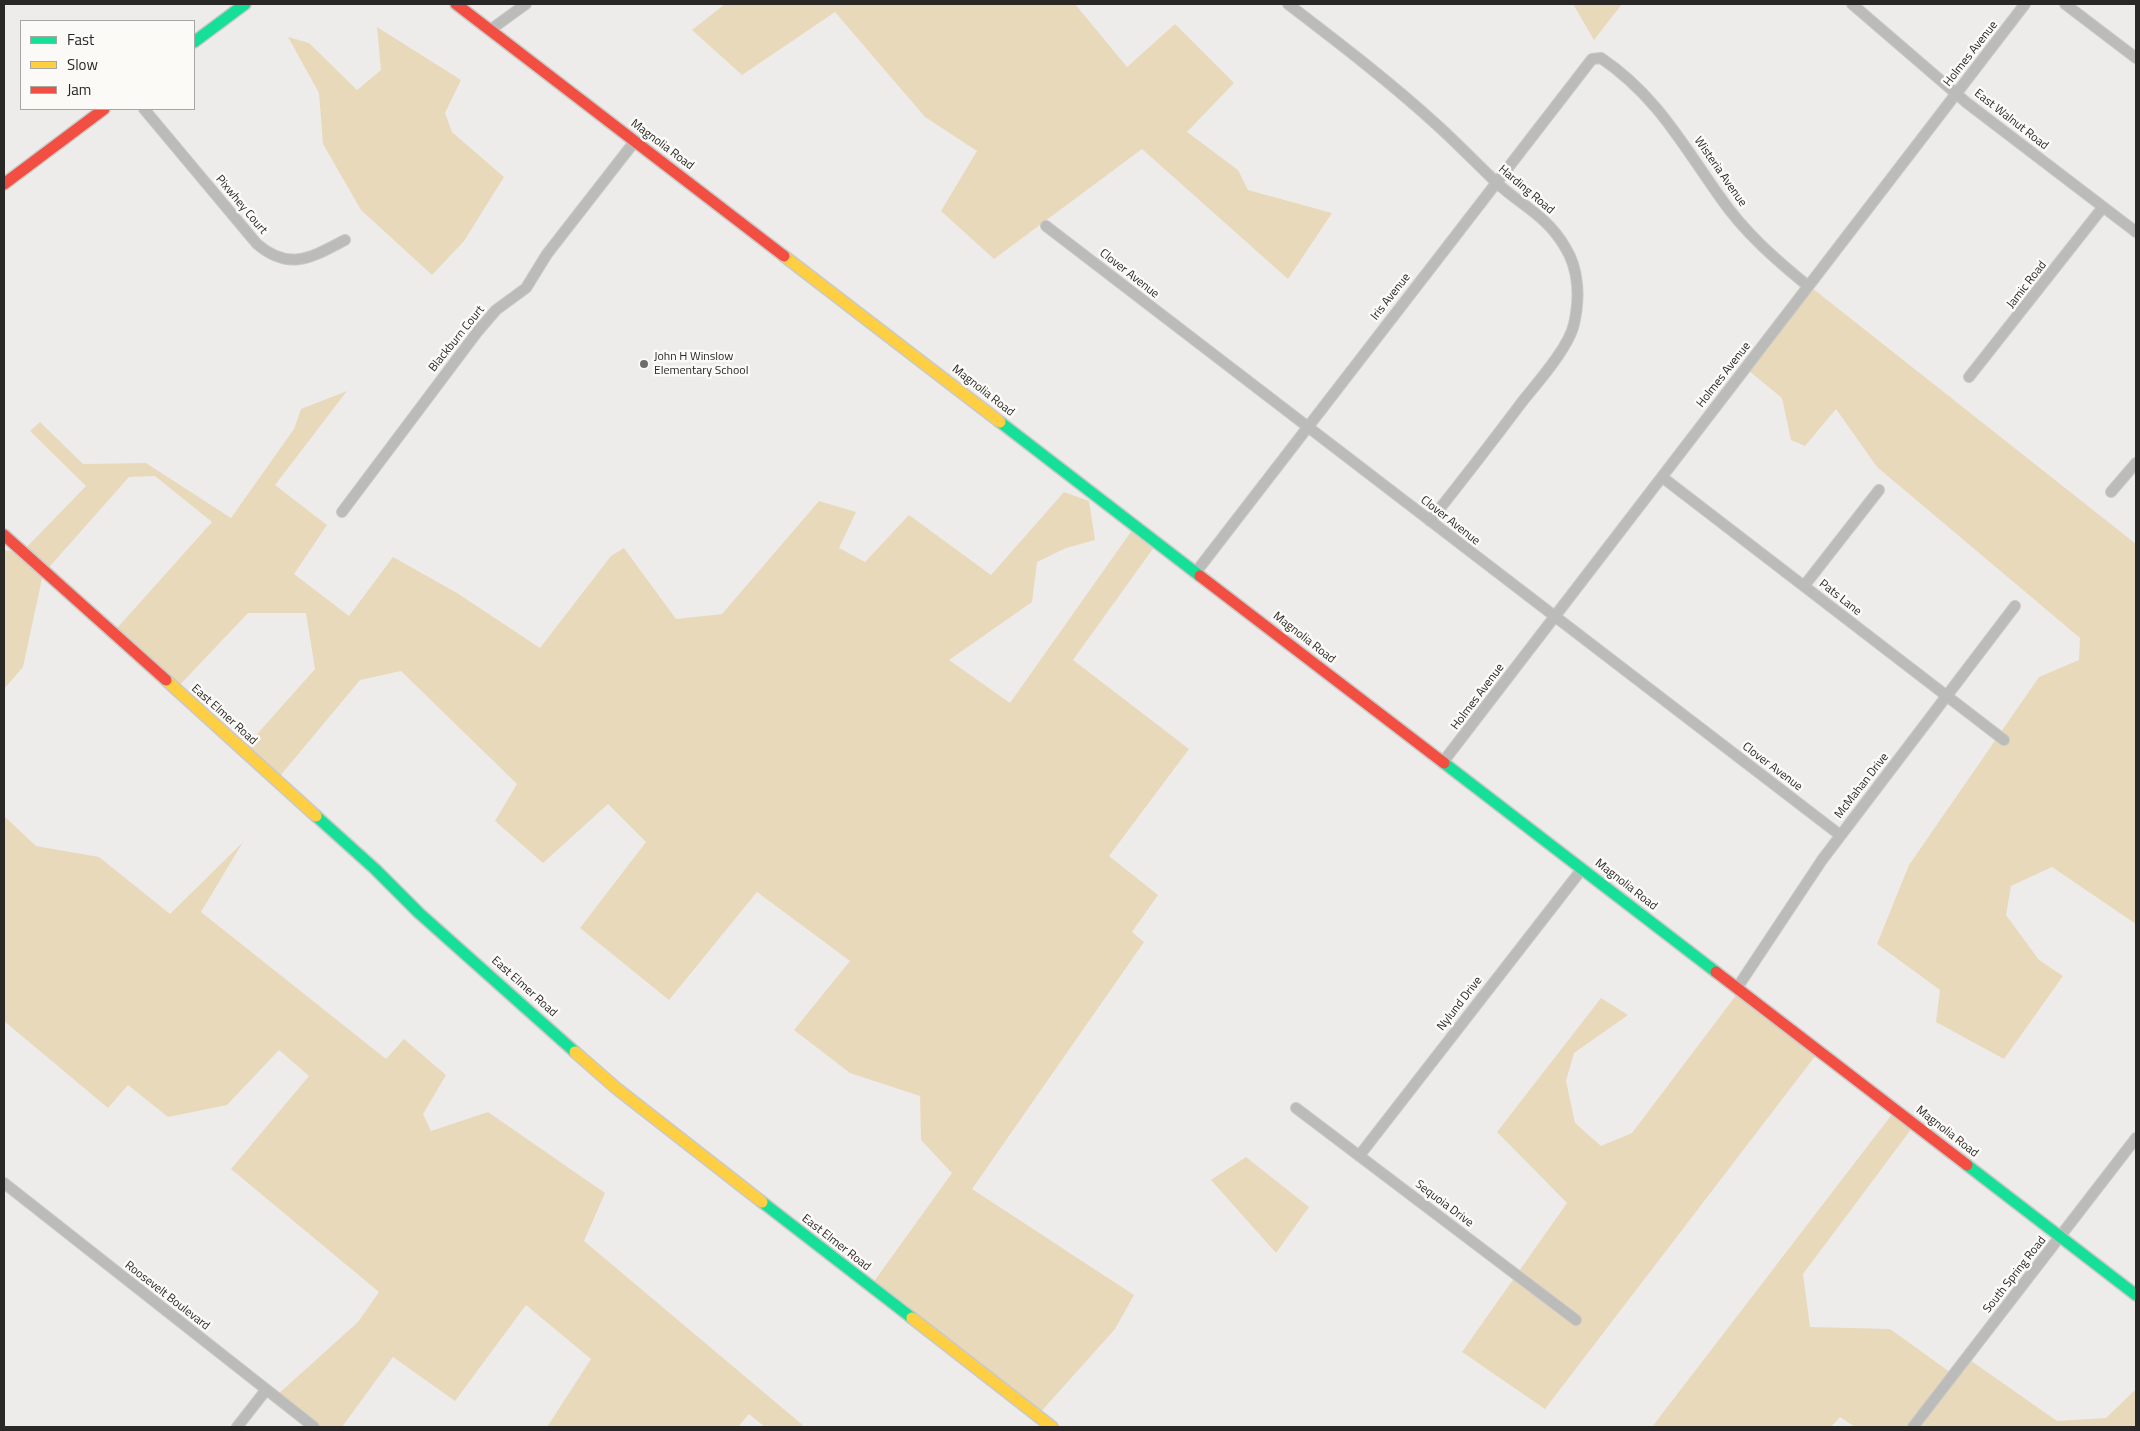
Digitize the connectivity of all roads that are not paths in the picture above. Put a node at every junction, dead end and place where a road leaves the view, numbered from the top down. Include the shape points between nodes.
1 (245, 4) edge
2 (456, 4) edge
3 (526, 4) edge
4 (1288, 4) edge
5 (1852, 4) edge
6 (2025, 4) edge
7 (2065, 4) edge
8 (490, 30) junction
9 (195, 41) edge
10 (2136, 58) edge
11 (1614, 69) joint
12 (1956, 94) junction
13 (103, 110) edge
14 (145, 110) edge
15 (635, 141) junction
16 (1496, 182) junction
17 (4, 184) edge
18 (2103, 207) junction
19 (1046, 226) dead end
20 (2136, 232) edge
21 (344, 240) dead end
22 (1808, 286) junction
23 (1969, 377) dead end
24 (1307, 427) junction
25 (2136, 463) edge
26 (1662, 477) junction
27 (1879, 490) dead end
28 (2111, 492) dead end
29 (342, 512) dead end
30 (1430, 521) junction
31 (4, 535) edge
32 (1196, 572) junction
33 (1804, 586) junction
34 (2015, 606) dead end
35 (1554, 617) junction
36 (1946, 696) junction
37 (2004, 740) dead end
38 (1443, 762) junction
39 (1840, 835) junction
40 (1582, 868) junction
41 (1737, 988) junction
42 (1296, 1108) dead end
43 (2136, 1138) edge
44 (1359, 1156) junction
45 (4, 1182) edge
46 (2060, 1236) junction
47 (2136, 1295) edge
48 (1576, 1320) dead end
49 (266, 1390) junction
50 (237, 1427) edge
51 (314, 1427) edge
52 (1052, 1427) edge
53 (1913, 1427) edge

1 - 9 street
2 - 8 street, Magnolia Road
3 - 8 street
4 - 16 street, Harding Road via 1394,88
5 - 12 street, East Walnut Road
6 - 12 street, Holmes Avenue
7 - 10 street
8 - 15 street, Magnolia Road
11 - 16 street, Iris Avenue via 1601,58 1588,62
11 - 22 street, Wisteria Avenue via 1647,96 1750,235
12 - 18 street, East Walnut Road
12 - 22 street, Holmes Avenue
13 - 17 street
14 - 21 street, Pixwhey Court via 268,253 304,260
15 - 29 street, Blackburn Court via 547,254 531,282 496,310 478,331
15 - 32 street, Magnolia Road
16 - 24 street, Iris Avenue
16 - 30 street, Harding Road via 1538,213 1566,247 1577,283 1574,325 1541,378
18 - 20 street, East Walnut Road
18 - 23 street, Jamic Road
19 - 24 street, Clover Avenue
22 - 26 street, Holmes Avenue
24 - 30 street, Clover Avenue
24 - 32 street, Iris Avenue
25 - 28 street
26 - 33 street, Pats Lane
26 - 35 street, Holmes Avenue
27 - 33 street
30 - 35 street, Clover Avenue
31 - 52 street, East Elmer Road via 616,1088
32 - 38 street, Magnolia Road
33 - 36 street, Pats Lane
34 - 36 street, McMahan Drive
35 - 38 street, Holmes Avenue
35 - 39 street, Clover Avenue
36 - 37 street, Pats Lane
36 - 39 street, McMahan Drive
38 - 40 street, Magnolia Road
39 - 41 street, McMahan Drive
40 - 41 street, Magnolia Road
40 - 44 street, Nylund Drive
41 - 46 street, Magnolia Road
42 - 44 street, Sequoia Drive
43 - 46 street, South Spring Road
44 - 48 street, Sequoia Drive
45 - 49 street, Roosevelt Boulevard
46 - 47 street, Magnolia Road
46 - 53 street, South Spring Road
49 - 50 street
49 - 51 street, Roosevelt Boulevard

